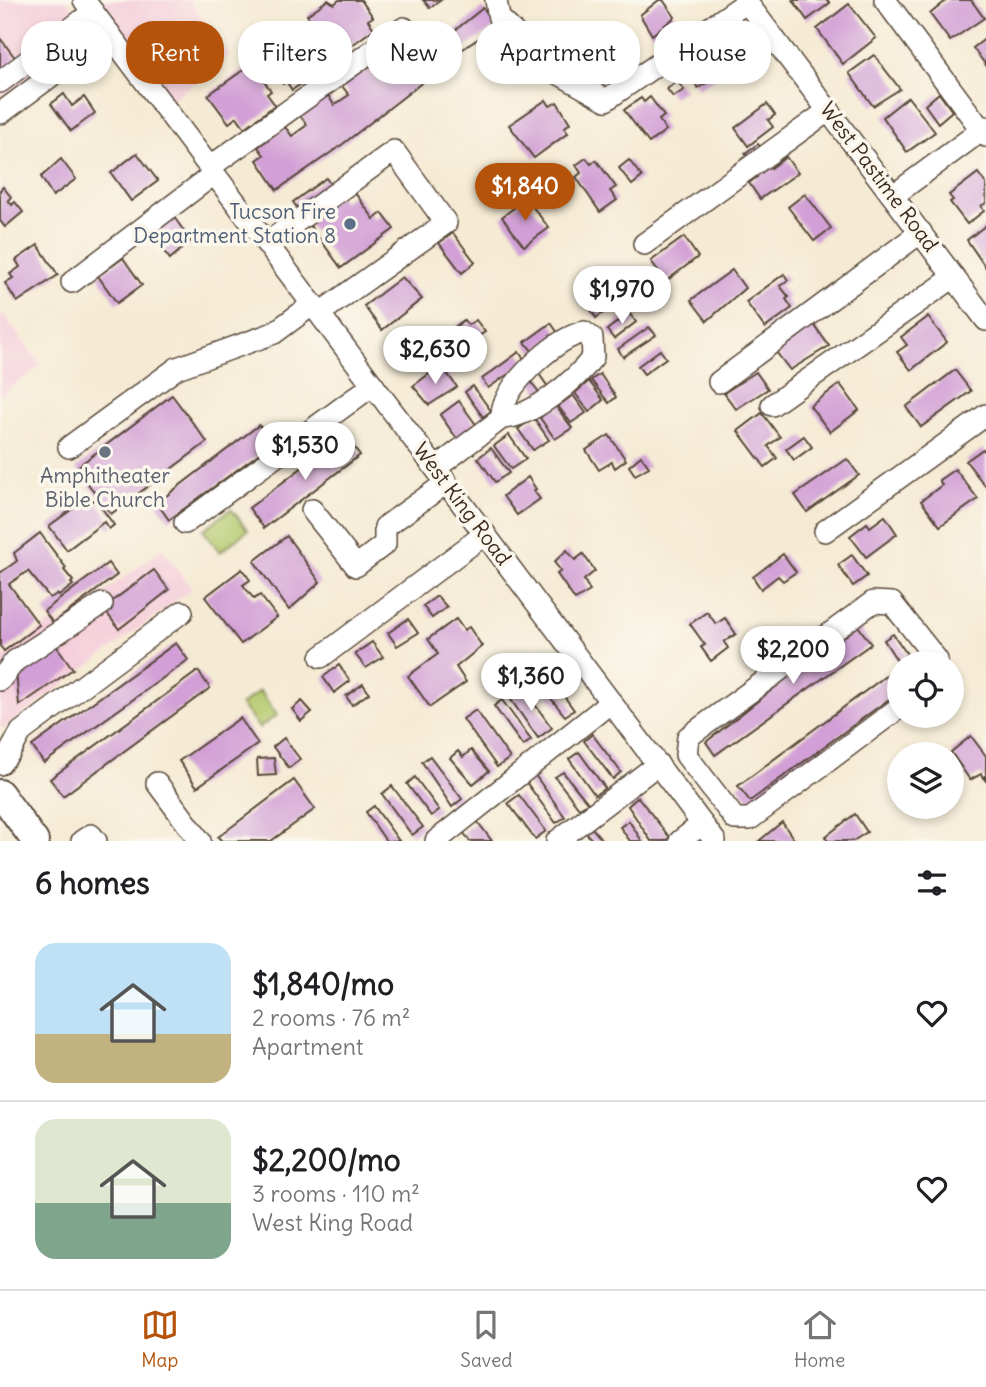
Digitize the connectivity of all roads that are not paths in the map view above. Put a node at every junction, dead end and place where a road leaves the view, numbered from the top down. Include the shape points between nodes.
1 (496, 0) edge
2 (885, 0) edge
3 (746, 1) edge
4 (89, 6) edge
5 (100, 21) edge
6 (112, 37) edge
7 (366, 56) edge
8 (0, 82) edge
9 (40, 84) edge
10 (829, 110) junction
11 (1, 113) edge
12 (984, 131) edge
13 (212, 170) junction
14 (894, 195) junction
15 (921, 232) junction
16 (267, 243) junction
17 (644, 244) dead end
18 (954, 277) junction
19 (72, 282) dead end
20 (316, 309) junction
21 (986, 320) edge
22 (719, 382) dead end
23 (373, 385) junction
24 (772, 405) dead end
25 (986, 415) edge
26 (502, 418) junction
27 (69, 447) dead end
28 (441, 476) junction
29 (313, 510) dead end
30 (185, 523) dead end
31 (825, 531) dead end
32 (485, 534) junction
33 (102, 604) dead end
34 (182, 612) dead end
35 (930, 651) edge
36 (321, 657) dead end
37 (0, 680) edge
38 (611, 702) junction
39 (887, 717) edge
40 (0, 764) edge
41 (658, 764) junction
42 (157, 783) dead end
43 (708, 785) junction
44 (0, 793) edge
45 (685, 801) junction
46 (709, 832) edge
47 (35, 841) edge
48 (82, 841) edge
49 (96, 841) edge
50 (200, 841) edge
51 (436, 841) edge
52 (556, 841) edge
53 (680, 841) edge

1 - 3 street via 499,18 554,71 606,100
2 - 12 street
3 - 10 street, West Pastime Road
4 - 5 street, West King Road
4 - 8 street
6 - 13 street, West King Road
7 - 13 street
9 - 11 street
10 - 14 street, West Pastime Road
10 - 17 street
12 - 14 street
13 - 16 street, West King Road
13 - 19 street
14 - 15 street, West Pastime Road
15 - 18 street, West Pastime Road
15 - 22 street
16 - 20 street, West King Road
16 - 20 street via 394,151 446,223
18 - 21 street, West Pastime Road
18 - 24 street
20 - 23 street, West King Road
20 - 27 street via 271,334 177,368
23 - 28 street, West King Road
23 - 30 street
25 - 31 street
26 - 26 street via 515,418 536,407 584,369 593,357 592,338 584,331 573,334 545,354 513,387 503,404
26 - 28 street
28 - 29 street via 385,527 385,544 356,566
28 - 32 street, West King Road
32 - 36 street
32 - 38 street, West King Road
33 - 37 street via 15,662
34 - 40 street via 21,732
35 - 43 street via 892,603 873,602 688,737 686,755
38 - 41 street, West King Road
38 - 51 street
39 - 43 street via 750,819 735,819
41 - 45 street, West King Road
41 - 52 street
42 - 50 street
43 - 45 street
44 - 47 main road
45 - 46 street, West King Road
46 - 53 street
48 - 49 street via 91,835

